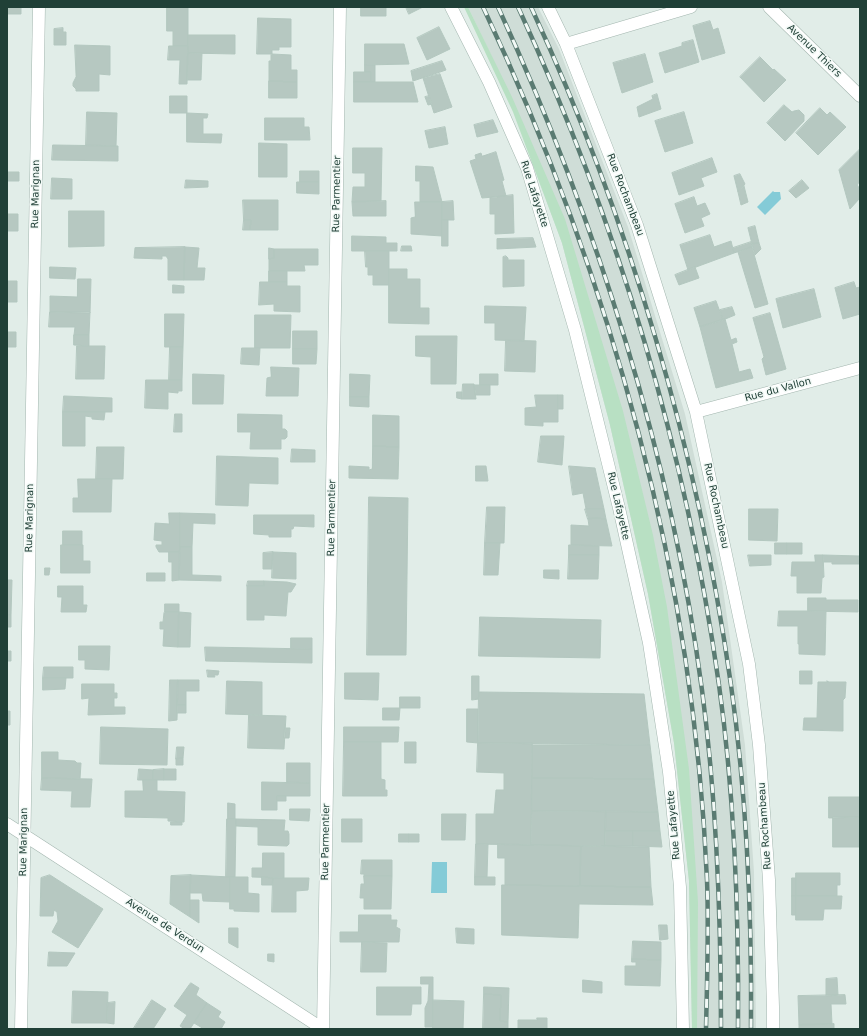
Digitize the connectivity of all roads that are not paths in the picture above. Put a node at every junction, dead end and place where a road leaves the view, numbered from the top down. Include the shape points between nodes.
1 (39, 7) edge
2 (340, 7) edge
3 (451, 7) edge
4 (548, 7) edge
5 (691, 7) edge
6 (769, 7) edge
7 (566, 44) junction
8 (860, 96) edge
9 (860, 368) edge
10 (696, 412) junction
11 (7, 824) edge
12 (24, 835) junction
13 (21, 1029) edge
14 (323, 1029) edge
15 (683, 1029) edge
16 (773, 1029) edge

1 - 12 street, Rue Marignan
2 - 14 street, Rue Parmentier
3 - 15 street, Rue Lafayette via 489,82 527,168 575,330 619,508 649,643 669,772 680,887
4 - 7 street, Rue Rochambeau
5 - 7 street
6 - 8 street, Avenue Thiers
7 - 10 street, Rue Rochambeau via 637,226
9 - 10 street, Rue du Vallon
10 - 16 street, Rue Rochambeau via 749,664 759,745 769,880
11 - 12 street, Avenue de Verdun
12 - 13 street, Rue Marignan
12 - 14 street, Avenue de Verdun

